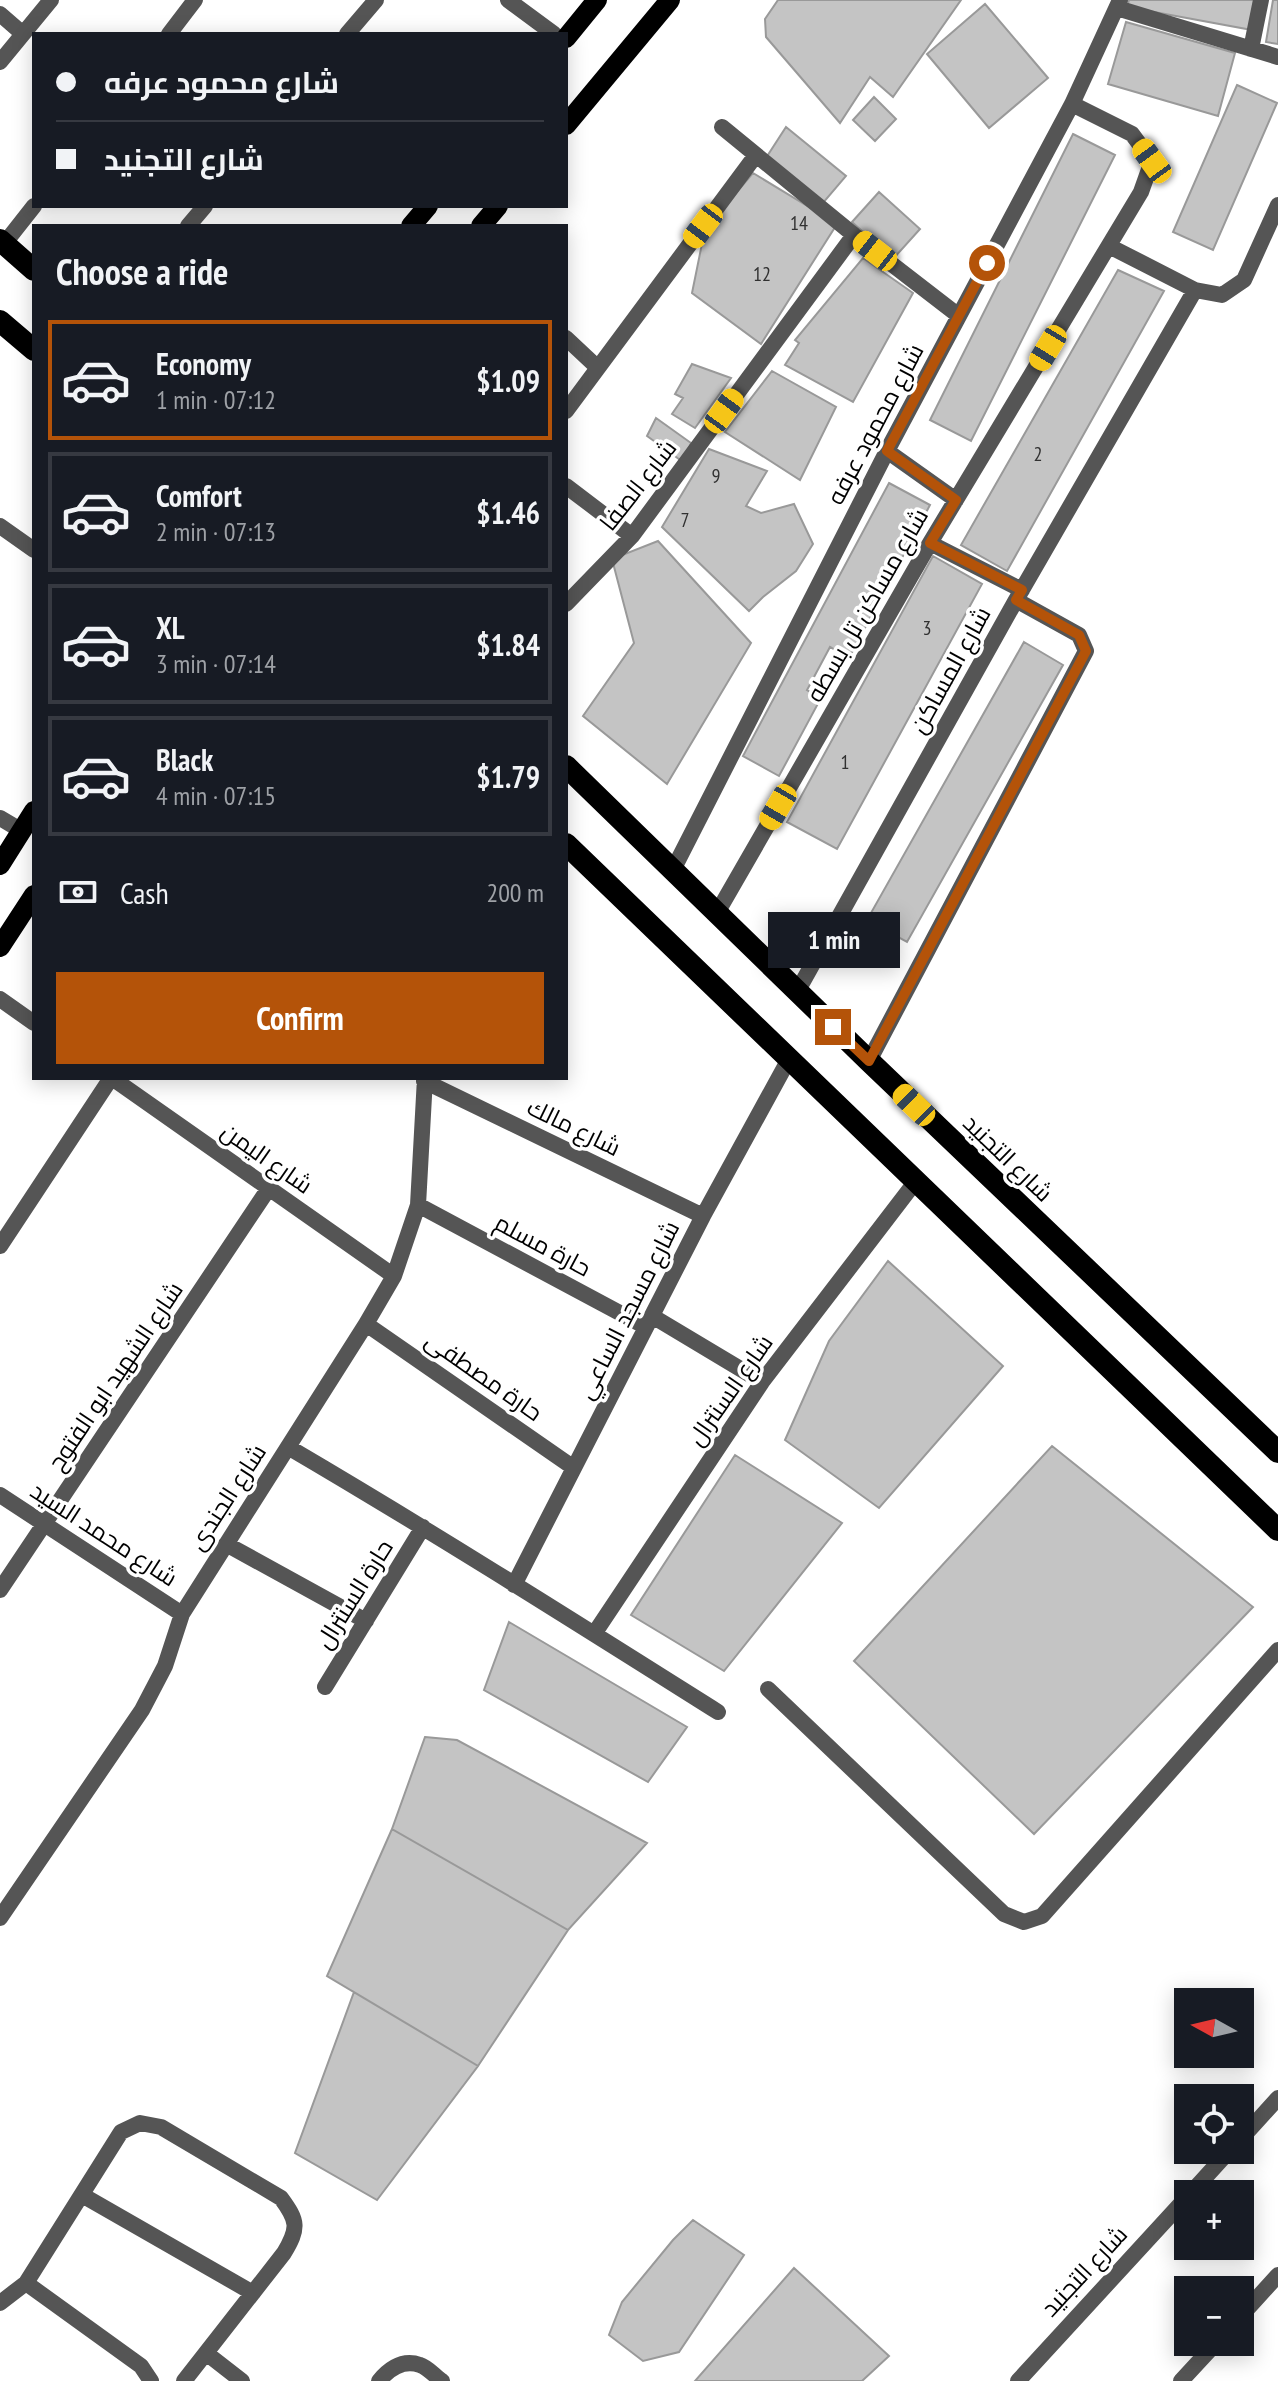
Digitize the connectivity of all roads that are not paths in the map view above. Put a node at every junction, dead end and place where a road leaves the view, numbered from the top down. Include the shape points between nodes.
1 (51, 0) edge
2 (195, 0) edge
3 (376, 0) edge
4 (508, 0) edge
5 (597, 0) edge
6 (670, 0) edge
7 (1261, 0) edge
8 (1118, 4) edge
9 (0, 14) edge
10 (171, 32) edge
11 (349, 32) edge
12 (551, 32) edge
13 (23, 34) junction
14 (568, 36) edge
15 (1251, 49) junction
16 (1278, 57) edge
17 (0, 62) edge
18 (1072, 104) junction
19 (568, 123) edge
20 (722, 127) dead end
21 (756, 155) junction
22 (1278, 205) edge
23 (32, 208) edge
24 (203, 208) edge
25 (426, 208) edge
26 (496, 208) edge
27 (190, 224) edge
28 (413, 224) edge
29 (483, 224) edge
30 (854, 235) junction
31 (2, 242) edge
32 (1109, 246) junction
33 (32, 268) edge
34 (1195, 290) junction
35 (959, 316) junction
36 (0, 321) edge
37 (568, 340) edge
38 (32, 348) edge
39 (598, 368) junction
40 (568, 408) edge
41 (887, 451) junction
42 (568, 488) edge
43 (956, 500) junction
44 (0, 526) edge
45 (632, 536) junction
46 (930, 543) junction
47 (32, 549) edge
48 (1019, 595) junction
49 (568, 602) edge
50 (568, 768) edge
51 (32, 814) edge
52 (0, 818) edge
53 (22, 831) junction
54 (568, 846) edge
55 (0, 865) edge
56 (673, 870) junction
57 (32, 898) edge
58 (717, 913) junction
59 (0, 947) edge
60 (797, 992) junction
61 (0, 999) edge
62 (32, 1022) edge
63 (789, 1059) junction
64 (869, 1061) junction
65 (111, 1080) edge
66 (115, 1080) edge
67 (424, 1080) edge
68 (916, 1181) junction
69 (269, 1188) junction
70 (418, 1205) junction
71 (703, 1216) junction
72 (0, 1246) edge
73 (394, 1276) junction
74 (649, 1322) junction
75 (366, 1324) junction
76 (762, 1382) junction
77 (288, 1447) junction
78 (1278, 1452) edge
79 (574, 1468) junction
80 (0, 1495) edge
81 (45, 1524) junction
82 (423, 1527) junction
83 (1278, 1530) edge
84 (226, 1544) junction
85 (514, 1585) junction
86 (0, 1590) edge
87 (182, 1614) junction
88 (366, 1621) junction
89 (594, 1634) junction
90 (1278, 1650) edge
91 (325, 1687) dead end
92 (768, 1689) dead end
93 (718, 1712) dead end
94 (0, 1918) edge
95 (1278, 2098) edge
96 (1254, 2125) edge
97 (1217, 2164) edge
98 (1203, 2180) edge
99 (82, 2195) junction
100 (1174, 2211) edge
101 (1278, 2275) edge
102 (26, 2283) junction
103 (253, 2293) junction
104 (1254, 2302) edge
105 (0, 2303) edge
106 (206, 2353) junction
107 (1204, 2356) edge
108 (151, 2381) edge
109 (184, 2381) edge
110 (242, 2381) edge
111 (379, 2381) edge
112 (442, 2381) edge
113 (1018, 2381) edge
114 (1182, 2381) edge

1 - 13 street
2 - 10 street
3 - 11 street
4 - 12 street
5 - 14 main road
6 - 19 main road
7 - 15 street
8 - 15 street
8 - 18 street, شارع محمود عرفه
9 - 13 street
13 - 17 street
15 - 16 street
18 - 32 street, شارع مساكن تل بسطه via 1132,134 1152,161 1141,192
18 - 35 street, شارع محمود عرفه
20 - 21 street
21 - 30 street
21 - 39 street
22 - 34 street via 1244,280 1222,295
23 - 31 street
24 - 27 street
25 - 28 main road
26 - 29 main road
30 - 35 street
30 - 45 street, شارع الصفا
31 - 33 highway
32 - 34 street
32 - 43 street, شارع مساكن تل بسطه
34 - 48 street, شارع المساكن
35 - 41 street, شارع محمود عرفه
36 - 38 highway
37 - 39 street
39 - 40 street
41 - 43 street
41 - 56 street, شارع محمود عرفه
42 - 45 street
43 - 46 street, شارع مساكن تل بسطه
44 - 47 street
45 - 49 street, شارع الصفا
46 - 48 street
46 - 58 street, شارع مساكن تل بسطه
48 - 60 street, شارع المساكن
48 - 64 street via 1079,635 1086,651
50 - 56 highway, شارع التجنيد
51 - 53 main road
52 - 53 street
53 - 55 main road
54 - 63 highway
56 - 58 highway, شارع التجنيد
57 - 59 main road
58 - 60 highway, شارع التجنيد
60 - 64 highway, شارع التجنيد
61 - 62 street
63 - 68 highway
63 - 71 street, شارع مسجد الساعي
64 - 78 highway, شارع التجنيد
65 - 72 street
66 - 69 street, شارع اليمن
67 - 70 street, شارع الجندى
67 - 71 street, شارع مالك
68 - 76 street, شارع السنترال
68 - 83 highway
69 - 73 street, شارع اليمن
69 - 81 street, شارع الشهيد ابو الفتوح
70 - 73 street, شارع الجندى
70 - 74 street, حارة مسلم
71 - 74 street, شارع مسجد الساعي
73 - 75 street, شارع الجندى
74 - 76 street, حارة مسلم
74 - 79 street, شارع مسجد الساعي
75 - 77 street, شارع الجندى
75 - 79 street, حارة مصطفى
76 - 89 street, شارع السنترال
77 - 82 street
77 - 84 street, شارع الجندى
79 - 85 street, شارع مسجد الساعي
80 - 81 street, شارع محمد السيد
81 - 86 street, شارع الشهيد ابو الفتوح
81 - 87 street, شارع محمد السيد
82 - 85 street
82 - 88 street, حارة السنترال
84 - 87 street, شارع الجندى
84 - 88 street
85 - 89 street
87 - 94 street, شارع الجندى via 165,1666 142,1710
88 - 91 street, حارة السنترال
89 - 93 street
90 - 92 street via 1042,1916 1024,1922 1004,1914
95 - 96 street
97 - 98 street, شارع التجنيد
99 - 102 street
99 - 103 street
99 - 103 street via 121,2132 140,2123 161,2127 281,2198 293,2215 295,2235
100 - 113 street, شارع التجنيد
101 - 104 street
102 - 105 street
102 - 108 street via 141,2366
103 - 106 street
106 - 109 street
106 - 110 street
107 - 114 street
111 - 112 street via 389,2368 405,2364 420,2365

